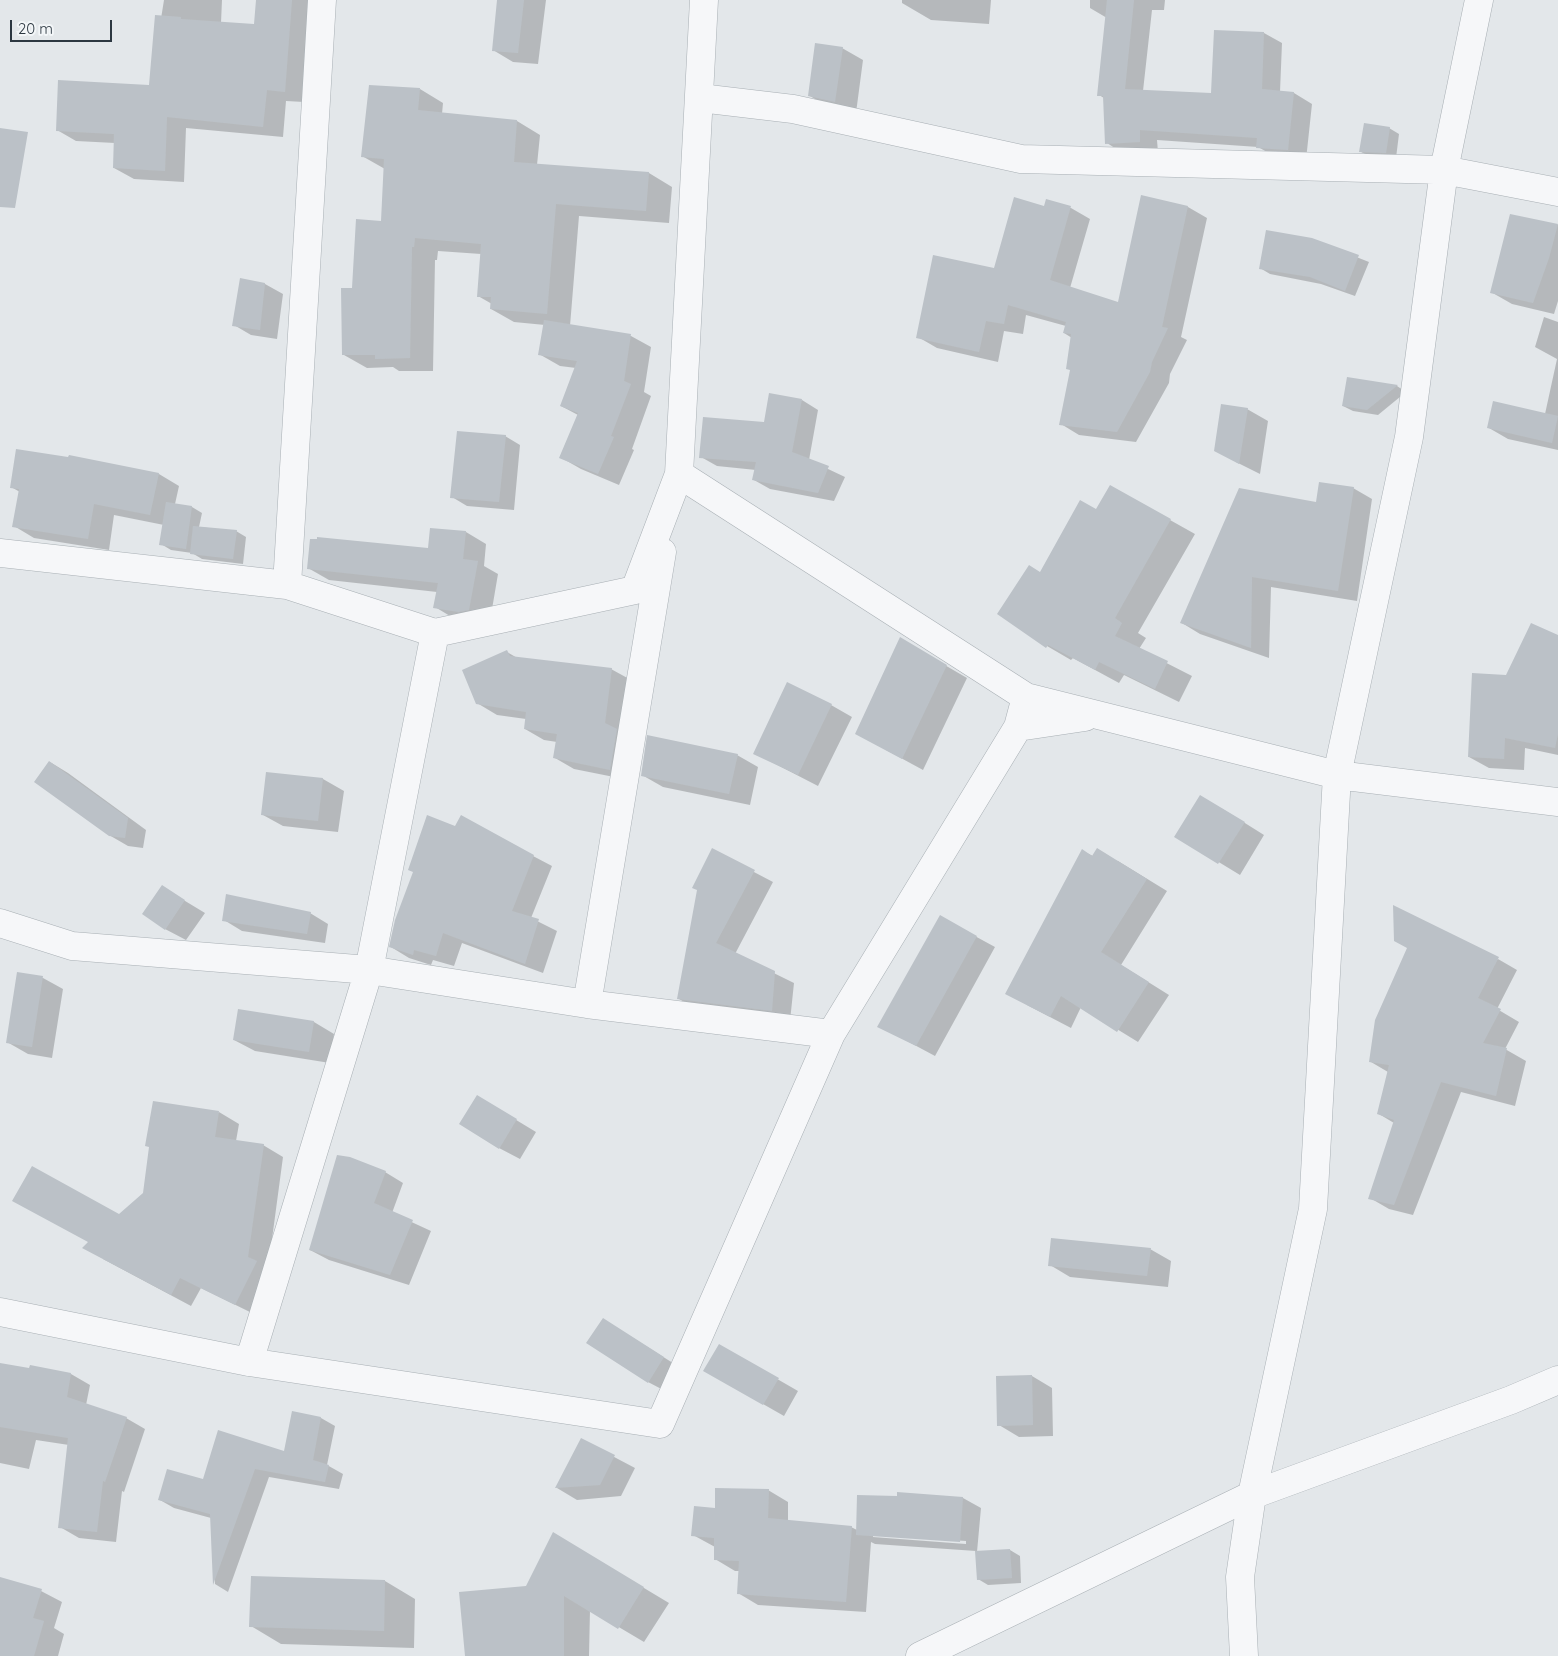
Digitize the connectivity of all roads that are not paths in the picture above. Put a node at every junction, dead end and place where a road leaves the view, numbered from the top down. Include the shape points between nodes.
1 (322, 0) edge
2 (704, 0) edge
3 (1479, 0) edge
4 (700, 98) junction
5 (1444, 170) junction
6 (1558, 192) edge
7 (675, 484) junction
8 (0, 553) edge
9 (287, 585) junction
10 (435, 633) junction
11 (1026, 698) junction
12 (1097, 715) junction
13 (1018, 727) junction
14 (1337, 774) junction
15 (1558, 802) edge
16 (0, 923) edge
17 (368, 970) junction
18 (587, 1004) junction
19 (831, 1034) junction
20 (0, 1312) edge
21 (249, 1362) junction
22 (1558, 1380) edge
23 (1252, 1495) junction
24 (920, 1656) edge
25 (1244, 1656) edge

1 - 9 street
2 - 4 street
3 - 5 street
4 - 5 street via 793,109 1021,159
4 - 7 street
5 - 6 street
5 - 14 street via 1409,437
7 - 10 street via 635,590
7 - 11 street
7 - 18 street
8 - 9 street
9 - 10 street
10 - 17 street
11 - 12 street
11 - 13 street
12 - 13 street
12 - 14 street
13 - 19 street
14 - 15 street
14 - 23 street via 1314,1209
16 - 17 street via 72,946
17 - 18 street
17 - 21 street
18 - 19 street
19 - 21 street via 660,1424
20 - 21 street
22 - 23 street
23 - 24 street
23 - 25 street via 1240,1577

